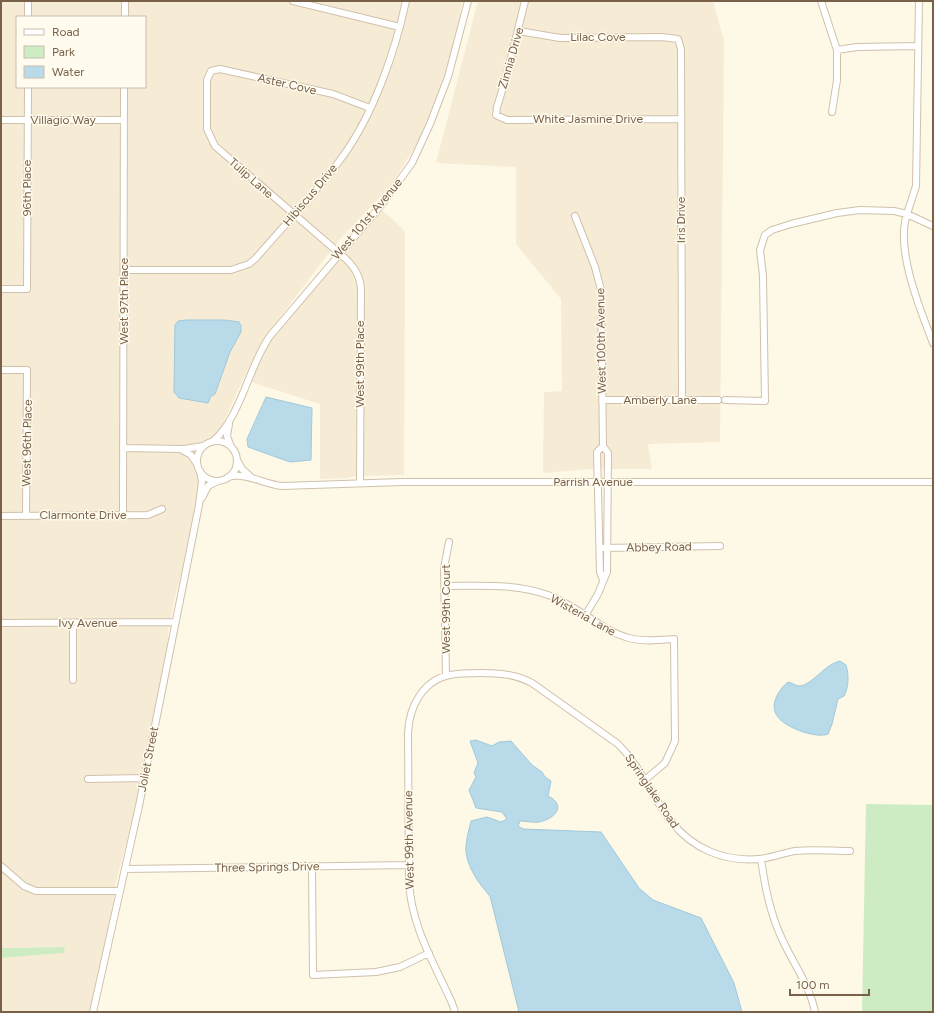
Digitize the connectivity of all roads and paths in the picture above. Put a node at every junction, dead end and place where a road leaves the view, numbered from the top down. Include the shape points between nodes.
1 (28, 1) edge
2 (125, 1) edge
3 (293, 1) edge
4 (406, 1) edge
5 (468, 1) edge
6 (525, 1) edge
7 (821, 1) edge
8 (919, 1) edge
9 (28, 16) edge
10 (125, 16) edge
11 (400, 27) junction
12 (519, 31) junction
13 (678, 39) joint
14 (918, 46) junction
15 (837, 50) junction
16 (207, 80) joint
17 (28, 88) edge
18 (124, 88) edge
19 (370, 108) junction
20 (832, 112) dead end
21 (496, 116) joint
22 (681, 119) junction
23 (1, 120) edge
24 (28, 120) junction
25 (124, 120) junction
26 (907, 214) junction
27 (294, 215) junction
28 (575, 216) dead end
29 (933, 226) edge
30 (339, 253) junction
31 (124, 270) junction
32 (1, 289) edge
33 (933, 343) edge
34 (1, 370) edge
35 (602, 400) junction
36 (682, 400) junction
37 (231, 418) junction
38 (212, 442) junction
39 (205, 445) junction
40 (602, 446) junction
41 (123, 448) junction
42 (179, 449) junction
43 (232, 449) junction
44 (236, 457) junction
45 (198, 468) junction
46 (228, 477) junction
47 (254, 479) junction
48 (219, 481) junction
49 (599, 482) junction
50 (606, 482) junction
51 (933, 482) edge
52 (360, 483) junction
53 (199, 505) junction
54 (162, 509) dead end
55 (1, 516) edge
56 (26, 516) junction
57 (123, 516) junction
58 (448, 542) dead end
59 (720, 546) dead end
60 (599, 548) junction
61 (606, 548) junction
62 (602, 580) junction
63 (445, 586) junction
64 (586, 614) junction
65 (174, 622) junction
66 (1, 623) edge
67 (73, 623) junction
68 (446, 676) junction
69 (73, 680) dead end
70 (144, 778) junction
71 (88, 779) dead end
72 (646, 779) junction
73 (850, 851) dead end
74 (761, 859) junction
75 (409, 865) junction
76 (1, 866) edge
77 (312, 867) junction
78 (124, 869) junction
79 (120, 891) junction
80 (429, 954) junction
81 (93, 1012) edge
82 (455, 1012) edge
83 (815, 1012) edge

1 - 9 street
2 - 10 street
3 - 11 street
4 - 11 street, Hibiscus Drive
5 - 30 street, West 101st Avenue via 448,77 415,156 396,186
6 - 12 street, Zinnia Drive
7 - 15 street
8 - 14 street
11 - 19 street, Hibiscus Drive
12 - 13 street, Lilac Cove via 560,38
12 - 21 street, Zinnia Drive
13 - 22 street, Iris Drive via 681,49
14 - 15 street via 857,47
14 - 26 street via 916,186
15 - 20 street via 837,80
16 - 19 street, Aster Cove via 211,71 220,69 333,94
16 - 27 street, Tulip Lane via 207,130 212,142
17 - 24 street, 96th Place
18 - 25 street, West 97th Place
19 - 27 street, Hibiscus Drive via 344,154
21 - 22 street, White Jasmine Drive via 507,120
22 - 36 street, Iris Drive
23 - 24 street, Villagio Way
24 - 25 street, Villagio Way
24 - 32 street, 96th Place via 27,289
25 - 31 street, West 97th Place
26 - 29 street
26 - 33 street via 904,224 905,251 912,286
26 - 36 street, Amberly Lane via 867,210 837,212 772,230 765,235 760,250 764,276 765,401
27 - 30 street, Tulip Lane
27 - 31 street, Hibiscus Drive via 256,258 240,268
28 - 35 street, West 100th Avenue via 601,290
30 - 37 street, West 101st Avenue via 266,341
30 - 52 street, West 99th Place via 355,268 361,284
31 - 41 street, West 97th Place
34 - 56 street, West 96th Place via 27,370
35 - 36 street, Amberly Lane
35 - 40 street, West 100th Avenue
37 - 38 street, West 101st Avenue
37 - 43 street, West 101st Avenue via 227,436
38 - 39 street
38 - 43 street via 224,443
39 - 42 street via 194,449
39 - 45 street via 199,452
40 - 49 street, West 100th Avenue via 597,452
40 - 50 street, West 100th Avenue via 608,453
41 - 42 street
41 - 57 street, West 97th Place
42 - 45 street via 190,454
43 - 44 street
44 - 46 street via 235,467
44 - 47 street via 242,469
45 - 48 street via 209,480
45 - 53 street, Joliet Street via 202,482
46 - 47 street, Parrish Avenue
46 - 48 street, Parrish Avenue
47 - 52 street, Parrish Avenue via 282,486
48 - 53 street, Joliet Street via 207,487
49 - 50 street, Parrish Avenue
49 - 52 street, Parrish Avenue
49 - 60 street, West 100th Avenue
50 - 51 street, Parrish Avenue
50 - 61 street, West 100th Avenue
53 - 65 street, Joliet Street
54 - 57 street, Clarmonte Drive via 153,514
55 - 56 street, Clarmonte Drive
56 - 57 street, Clarmonte Drive
58 - 63 street, West 99th Court
59 - 61 street, Abbey Road
60 - 61 street, Abbey Road
60 - 62 street, West 100th Avenue
61 - 62 street, West 100th Avenue via 607,572
62 - 64 street, West 100th Avenue via 598,594
63 - 64 street, Wisteria Lane via 500,586 525,589 556,598
63 - 68 street, West 99th Court
64 - 72 street, Wisteria Lane via 610,631 629,638 674,639 675,741 665,763
65 - 67 street, Ivy Avenue
65 - 70 street, Joliet Street
66 - 67 street, Ivy Avenue
67 - 69 street
68 - 72 street, Springlake Road via 464,673 501,673 525,679 618,744 629,754
68 - 75 street, West 99th Avenue via 424,690 410,713
70 - 71 street
70 - 78 street, Joliet Street
72 - 74 street, Springlake Road via 670,820 692,843 729,858
73 - 74 street, Springlake Road via 798,851
74 - 83 street via 774,921 810,996
75 - 77 street, Three Springs Drive
75 - 80 street, West 99th Avenue via 412,909
76 - 79 street via 24,886 36,891
77 - 78 street, Three Springs Drive
77 - 80 street via 313,975 376,972 400,967
78 - 79 street, Joliet Street
79 - 81 street, Joliet Street
80 - 82 street, West 99th Avenue

